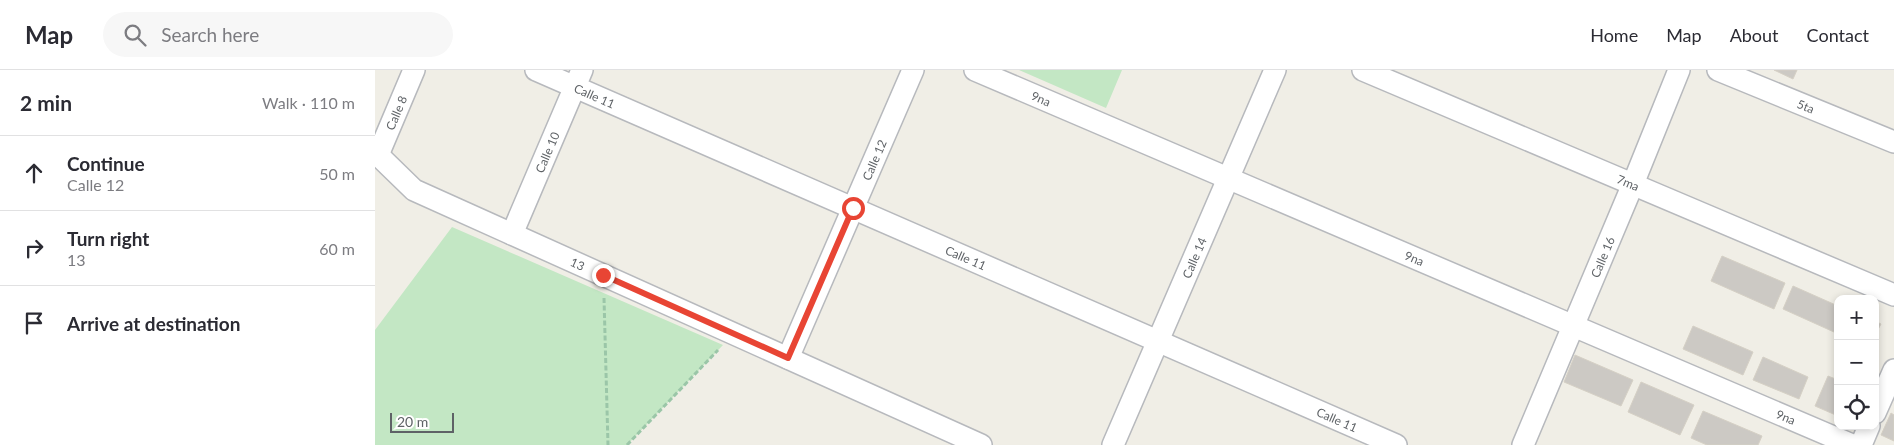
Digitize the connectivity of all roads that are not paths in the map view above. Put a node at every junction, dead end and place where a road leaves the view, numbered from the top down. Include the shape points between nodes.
1 (414, 70) edge
2 (536, 70) edge
3 (913, 70) edge
4 (975, 70) edge
5 (1275, 70) edge
6 (1363, 70) edge
7 (1679, 70) edge
8 (1718, 70) edge
9 (578, 78) edge
10 (1894, 142) edge
11 (376, 153) edge
12 (1228, 178) junction
13 (1633, 184) junction
14 (853, 208) junction
15 (512, 234) junction
16 (1894, 294) edge
17 (1574, 326) junction
18 (1158, 341) junction
19 (788, 358) junction
20 (1894, 370) edge
21 (1879, 404) edge
22 (1867, 430) edge
23 (981, 445) edge
24 (1113, 445) edge
25 (1396, 445) edge
26 (1523, 445) edge
27 (1852, 445) edge
28 (1861, 445) edge

1 - 11 street, Calle 8
2 - 9 street, Calle 11
3 - 14 street, Calle 12
4 - 12 street, 9na
5 - 12 street, Calle 14
6 - 13 street, 7ma
7 - 13 street, Calle 16
8 - 10 street, 5ta
9 - 14 street, Calle 11
9 - 15 street, Calle 10
11 - 15 street, 13 via 414,190
12 - 17 street, 9na
12 - 18 street, Calle 14
13 - 16 street, 7ma
13 - 17 street, Calle 16
14 - 18 street, Calle 11
14 - 19 street, Calle 12
15 - 19 street, 13
17 - 26 street, Calle 16
17 - 27 street, 9na
18 - 24 street, Calle 14
18 - 25 street, Calle 11
19 - 23 street, 13
20 - 21 street
22 - 28 street

